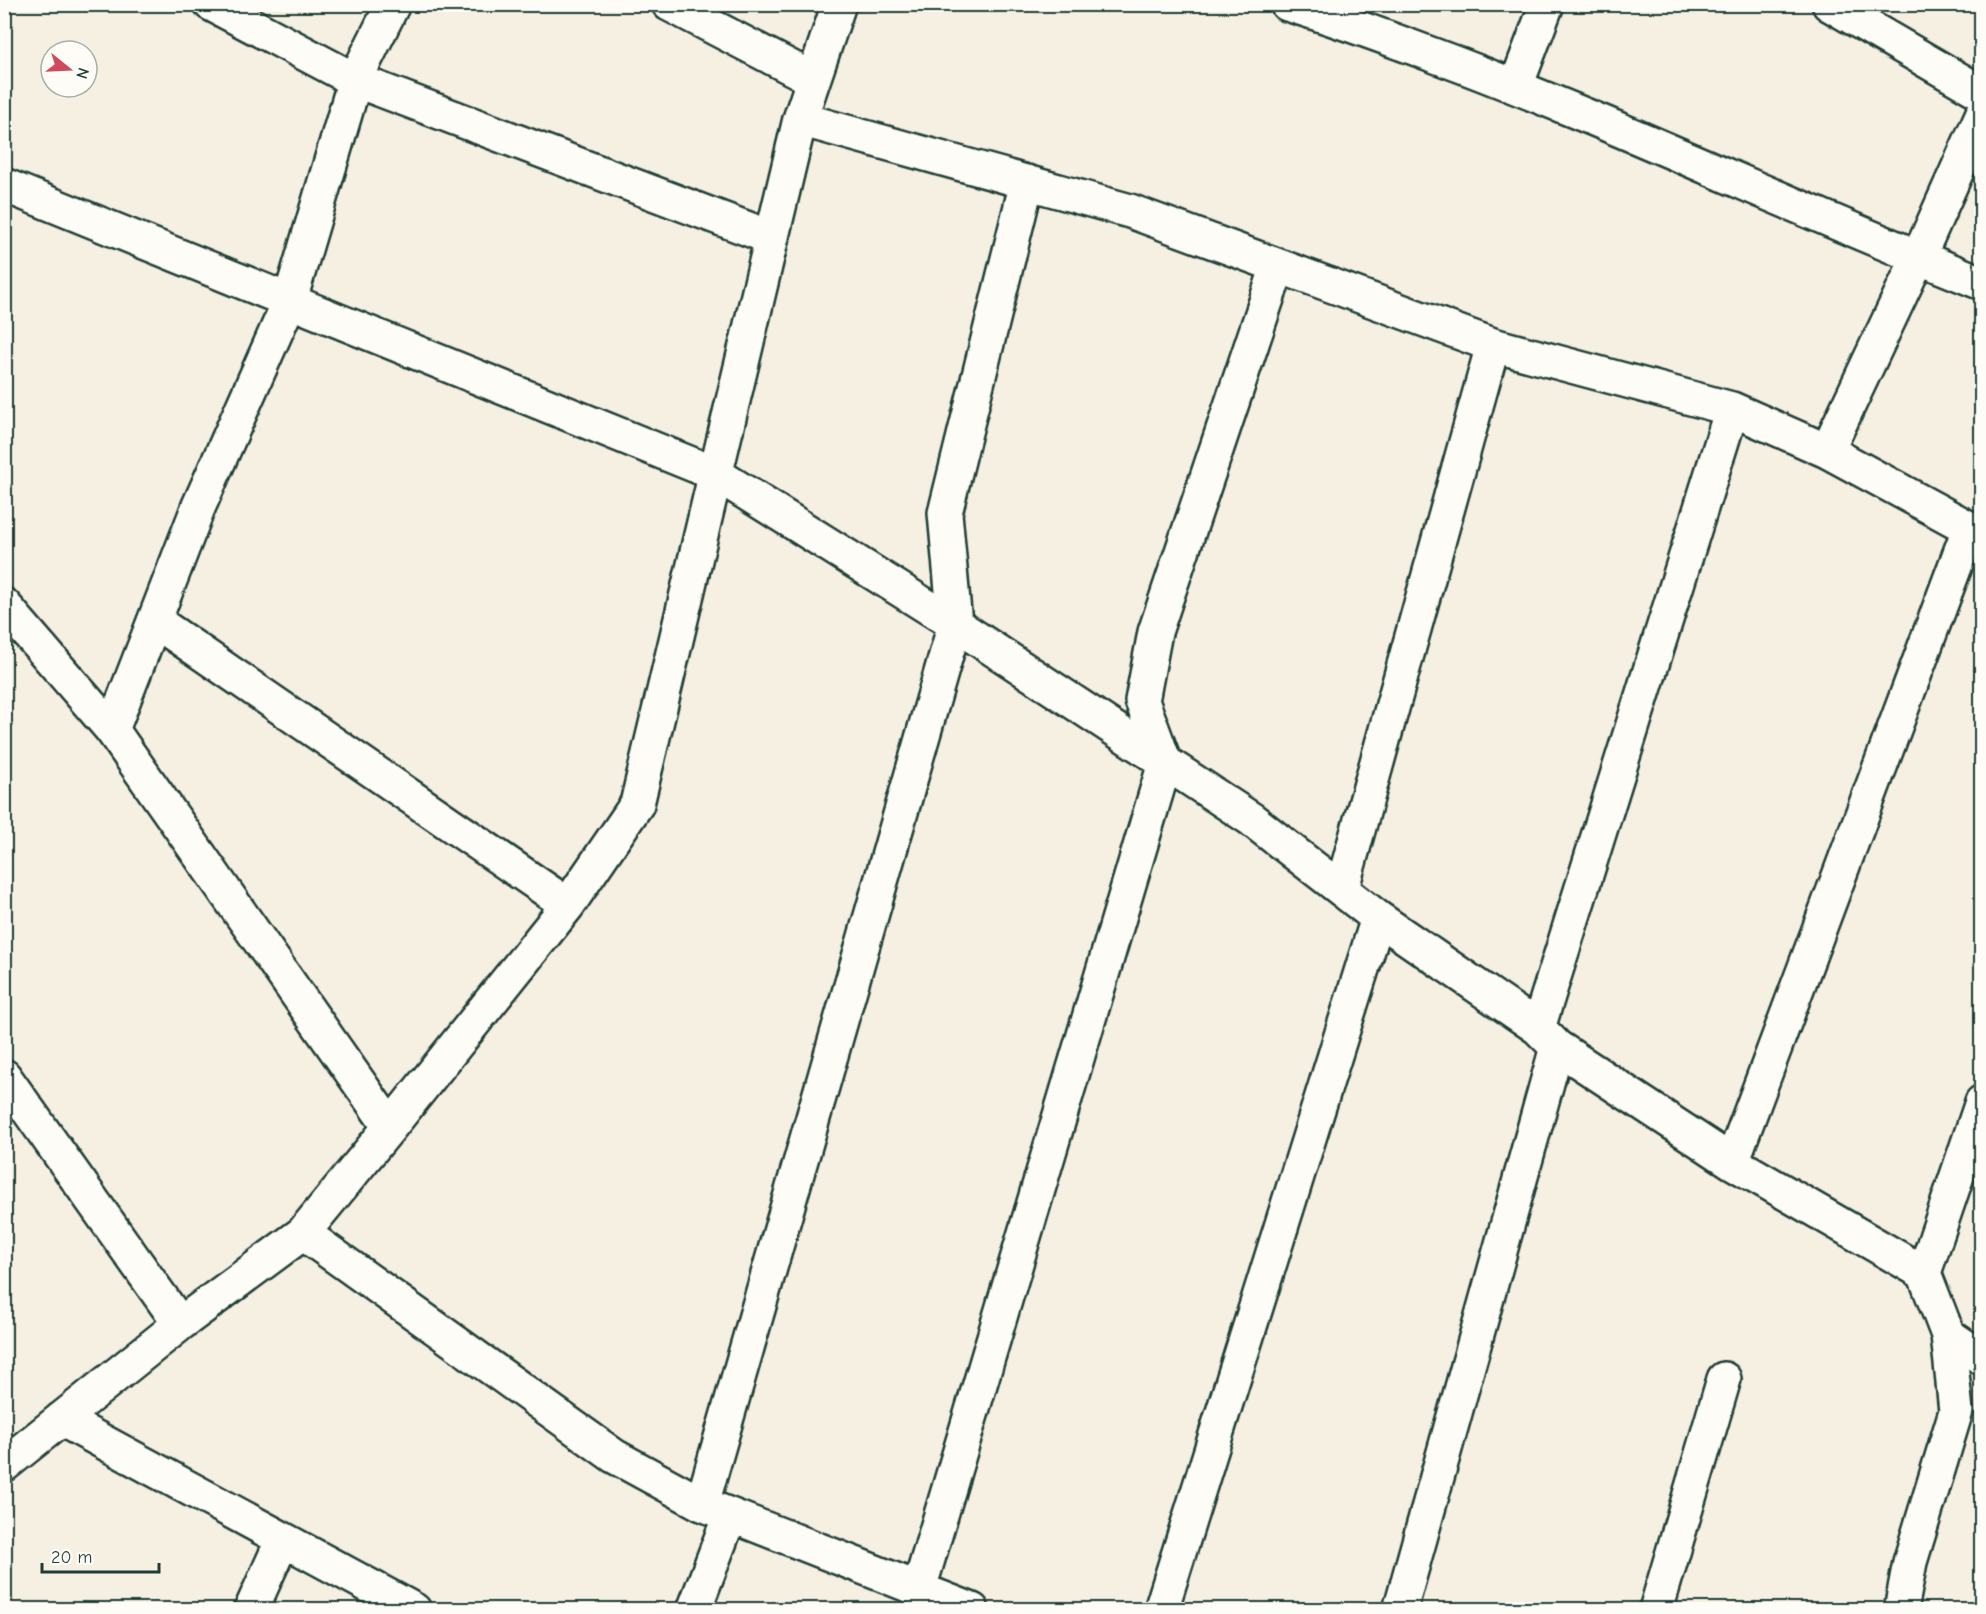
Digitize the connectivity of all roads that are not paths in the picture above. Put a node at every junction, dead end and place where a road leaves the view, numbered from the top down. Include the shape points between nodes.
1 (211, 4) edge
2 (393, 4) edge
3 (669, 4) edge
4 (838, 4) edge
5 (1287, 4) edge
6 (1546, 4) edge
7 (1829, 4) edge
8 (813, 79) junction
9 (355, 80) junction
10 (1516, 86) junction
11 (1982, 93) edge
12 (1982, 115) edge
13 (800, 119) junction
14 (1027, 182) junction
15 (4, 185) edge
16 (772, 238) junction
17 (1918, 258) junction
18 (1278, 266) junction
19 (1982, 283) edge
20 (290, 300) junction
21 (1493, 345) junction
22 (1732, 409) junction
23 (1827, 451) junction
24 (716, 474) junction
25 (1975, 532) edge
26 (4, 605) edge
27 (155, 621) junction
28 (955, 624) junction
29 (112, 730) junction
30 (1165, 763) junction
31 (1342, 888) junction
32 (568, 905) junction
33 (1378, 918) junction
34 (1548, 1038) junction
35 (4, 1076) edge
36 (1982, 1102) edge
37 (390, 1127) junction
38 (1732, 1162) junction
39 (303, 1233) junction
40 (1924, 1273) junction
41 (180, 1324) junction
42 (1948, 1335) junction
43 (1982, 1358) edge
44 (1724, 1379) dead end
45 (61, 1419) junction
46 (4, 1465) edge
47 (716, 1509) junction
48 (283, 1539) junction
49 (920, 1589) junction
50 (251, 1610) edge
51 (414, 1610) edge
52 (694, 1610) edge
53 (972, 1610) edge
54 (1161, 1610) edge
55 (1400, 1610) edge
56 (1656, 1610) edge
57 (1901, 1610) edge

1 - 9 street
2 - 9 street
3 - 8 street
4 - 8 street
5 - 10 street
6 - 10 street
7 - 11 street
8 - 13 street
9 - 16 street
9 - 20 street
10 - 17 street
12 - 17 street
13 - 14 street
13 - 16 street
14 - 18 street via 1130,211
14 - 28 street via 945,513
15 - 20 street
16 - 24 street
17 - 19 street
17 - 23 street
18 - 21 street
18 - 30 street via 1155,632 1142,701
20 - 24 street
20 - 27 street via 198,508
21 - 22 street
21 - 31 street
22 - 23 street
22 - 34 street
23 - 25 street
24 - 28 street
24 - 32 street via 637,804
25 - 38 street
26 - 29 street
27 - 29 street
27 - 32 street
28 - 30 street
28 - 47 street
29 - 37 street
30 - 31 street via 1251,819
30 - 49 street
31 - 33 street
32 - 37 street
33 - 34 street
33 - 54 street
34 - 38 street
34 - 55 street
35 - 41 street
36 - 40 street
37 - 39 street
38 - 40 street
39 - 41 street
39 - 47 street via 614,1456
40 - 42 street
41 - 45 street
42 - 43 street
42 - 57 street via 1956,1411 1910,1562
44 - 56 street
45 - 46 street
45 - 48 street
47 - 49 street
47 - 52 street
48 - 50 street
48 - 51 street
49 - 53 street

